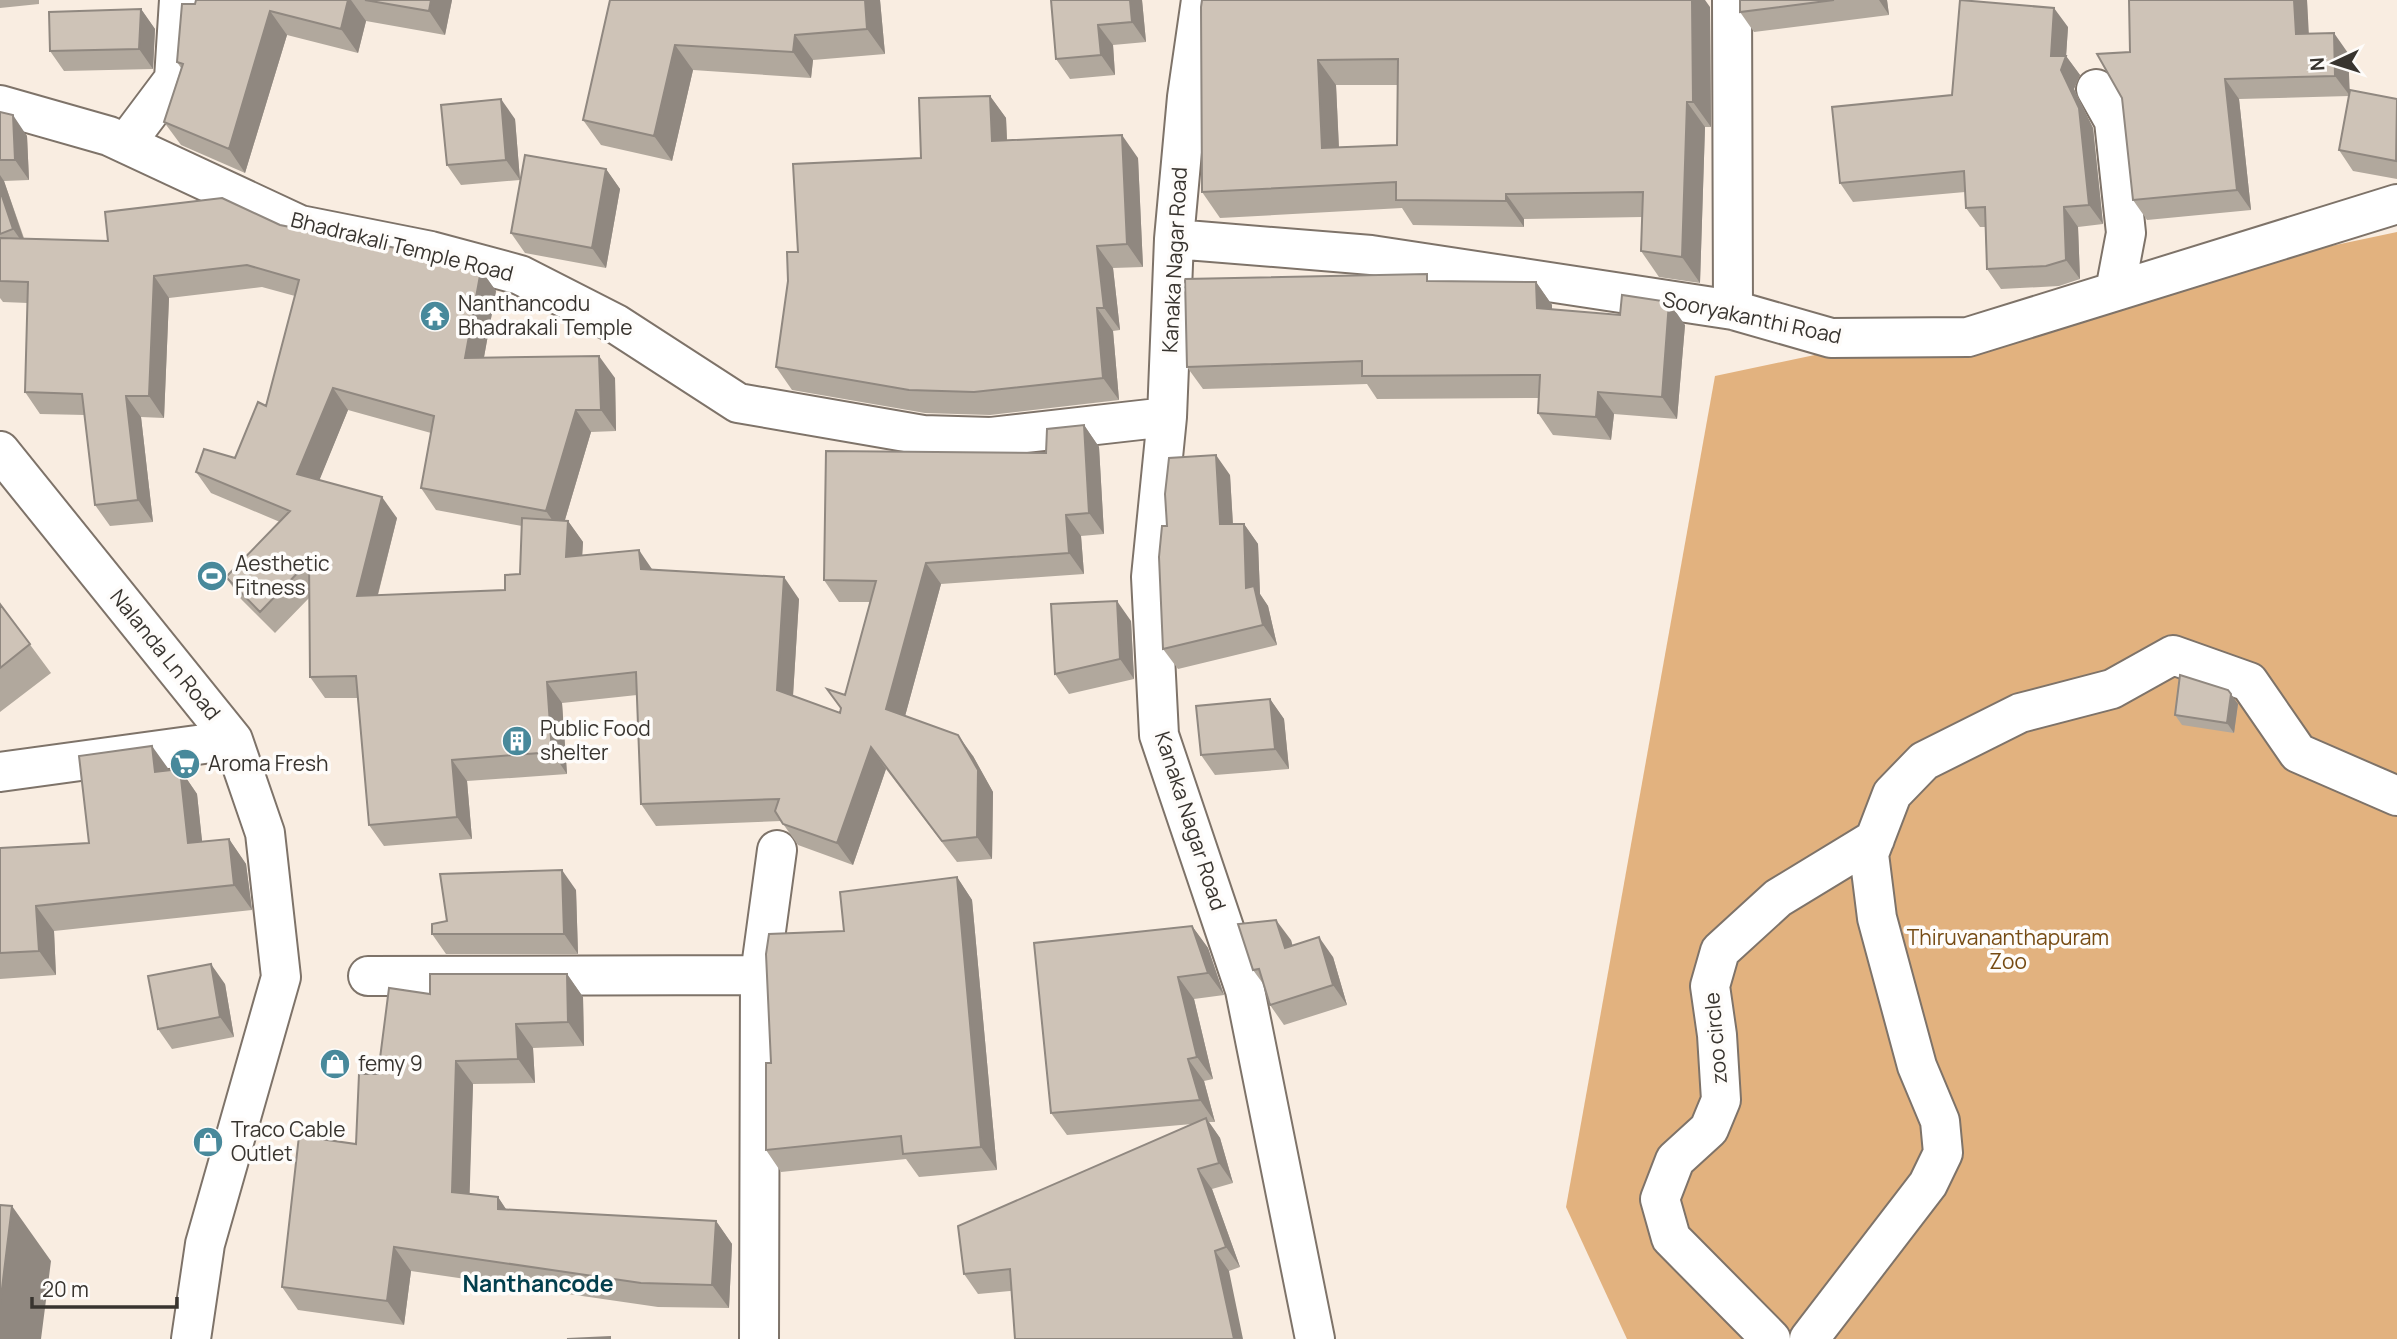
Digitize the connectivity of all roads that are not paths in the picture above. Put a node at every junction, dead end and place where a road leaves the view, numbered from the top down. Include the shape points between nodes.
1 (179, 0) edge
2 (1201, 0) edge
3 (1732, 0) edge
4 (2096, 89) dead end
5 (0, 105) edge
6 (126, 143) junction
7 (2397, 204) edge
8 (1174, 239) junction
9 (2115, 291) junction
10 (1733, 310) junction
11 (1167, 417) junction
12 (0, 451) edge
13 (233, 740) junction
14 (0, 772) edge
15 (2397, 796) edge
16 (1875, 839) junction
17 (777, 850) dead end
18 (760, 975) junction
19 (368, 976) dead end
20 (191, 1339) edge
21 (759, 1339) edge
22 (1315, 1339) edge
23 (1771, 1339) edge
24 (1809, 1339) edge

1 - 6 street via 174,79
2 - 8 street, Kanaka Nagar Road
3 - 10 street
4 - 9 street via 2114,121 2126,233
5 - 6 street, Bhadrakali Temple Road
6 - 11 street, Bhadrakali Temple Road via 300,225 431,251 520,275 616,324 738,403 923,435 990,437
7 - 9 street, Sooryakanthi Road
8 - 10 street, Sooryakanthi Road via 1371,255
8 - 11 street, Kanaka Nagar Road
9 - 10 street, Sooryakanthi Road via 1968,337 1831,338
11 - 22 street, Kanaka Nagar Road via 1151,577 1159,734 1245,990
12 - 13 street, Nalanda Ln Road
13 - 14 street
13 - 20 street, Nalanda Ln Road via 265,833 281,977 205,1244
15 - 16 street via 2298,753 2249,682 2173,655 2112,689 2020,713 1924,761 1892,794
16 - 23 street, zoo circle via 1778,898 1720,951 1710,986 1721,1100 1709,1129 1675,1160 1660,1199 1671,1238
16 - 24 street via 1869,854 1877,918 1917,1066 1940,1121 1943,1153 1928,1184
17 - 18 street
18 - 19 street
18 - 21 street

